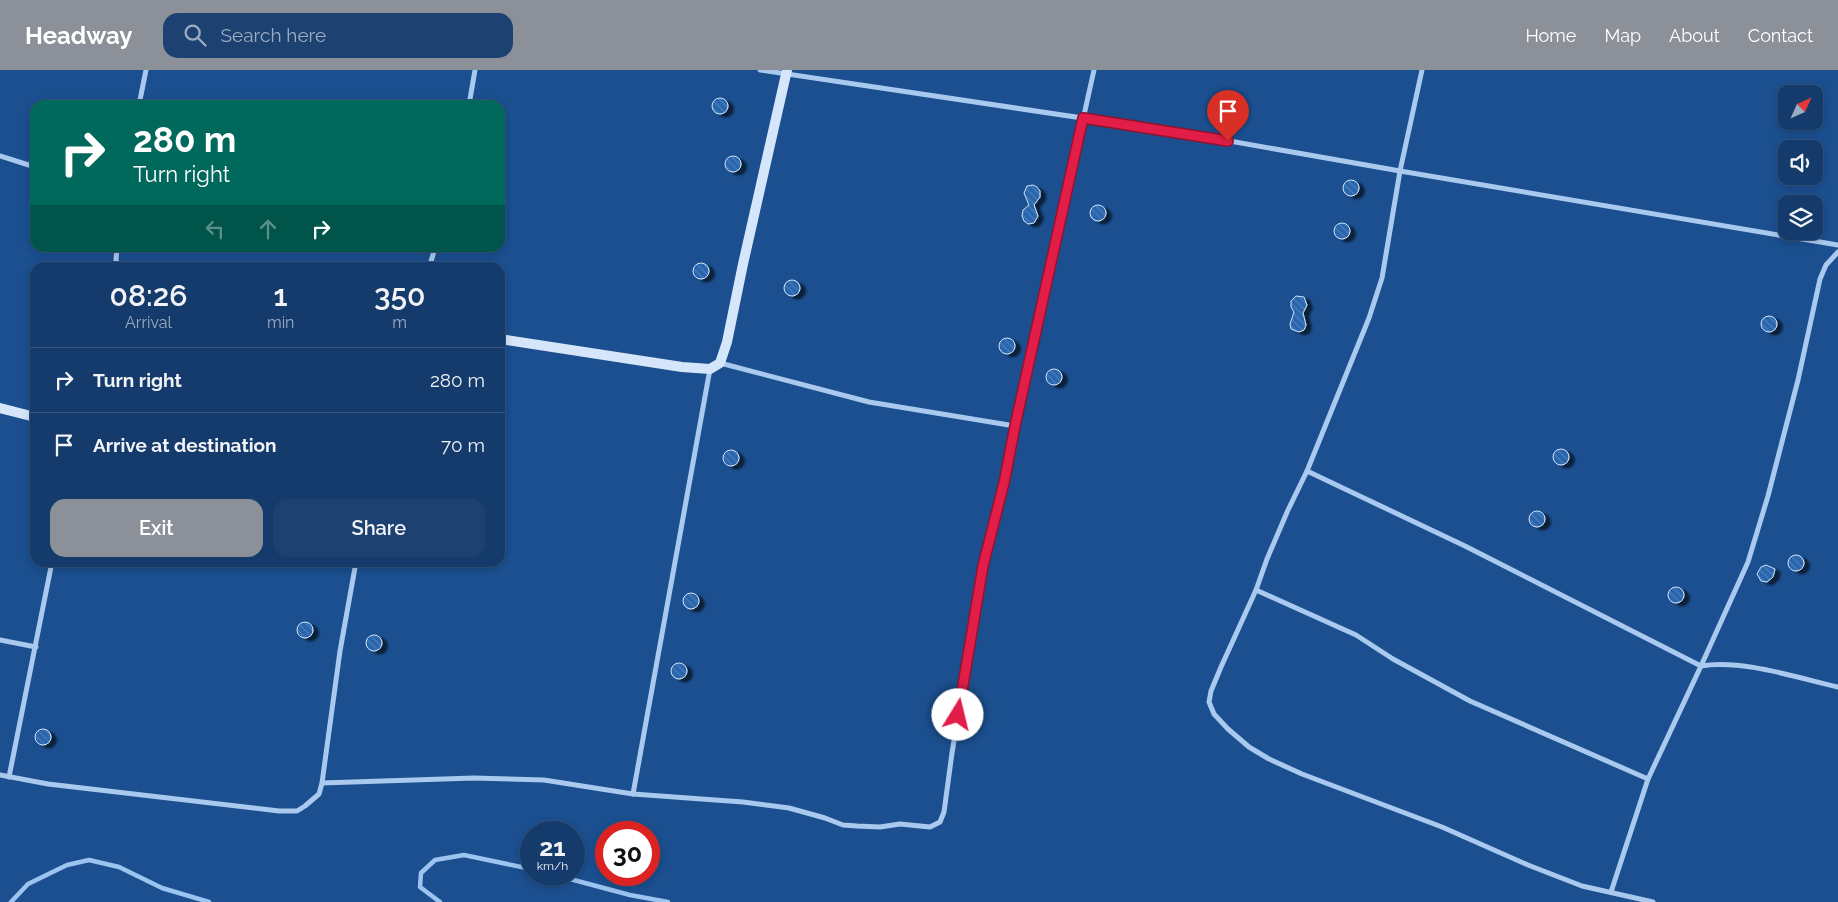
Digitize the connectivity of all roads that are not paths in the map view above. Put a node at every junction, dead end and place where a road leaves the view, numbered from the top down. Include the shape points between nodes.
1 (146, 70) edge
2 (475, 70) edge
3 (760, 70) edge
4 (1094, 70) edge
5 (1422, 70) edge
6 (787, 72) edge
7 (140, 100) edge
8 (470, 100) edge
9 (1083, 118) junction
10 (0, 156) edge
11 (30, 165) edge
12 (1400, 171) junction
13 (1838, 245) edge
14 (1838, 252) edge
15 (505, 339) edge
16 (720, 363) junction
17 (710, 369) junction
18 (0, 408) edge
19 (30, 416) edge
20 (1015, 426) junction
21 (1307, 471) junction
22 (51, 567) edge
23 (355, 567) edge
24 (1256, 590) junction
25 (0, 640) edge
26 (36, 647) junction
27 (1701, 666) junction
28 (1838, 687) edge
29 (0, 775) edge
30 (9, 777) junction
31 (1648, 779) junction
32 (322, 783) junction
33 (633, 794) junction
34 (1611, 892) junction
35 (1653, 902) edge

1 - 7 street
2 - 8 street
3 - 6 street
4 - 9 street
5 - 12 street
6 - 9 street
6 - 16 street
9 - 12 street
9 - 20 street
10 - 11 street
12 - 13 street
12 - 21 street via 1382,278
14 - 27 street via 1820,279 1768,496 1748,562
15 - 17 street
16 - 17 street
16 - 20 street via 869,402
17 - 33 street
18 - 19 street
20 - 33 street via 983,566 940,822 930,827 843,825 790,808
21 - 24 street
21 - 27 street via 1465,546
22 - 26 street
23 - 32 street
24 - 31 street via 1356,635 1393,659 1470,700
24 - 34 street via 1209,702 1214,714 1249,747 1302,774 1442,827 1582,886
25 - 26 street
26 - 30 street
27 - 28 street via 1732,665
27 - 31 street
29 - 30 street
30 - 32 street via 279,811 297,811 305,806 319,794
31 - 34 street
32 - 33 street via 474,778 544,780
34 - 35 street

